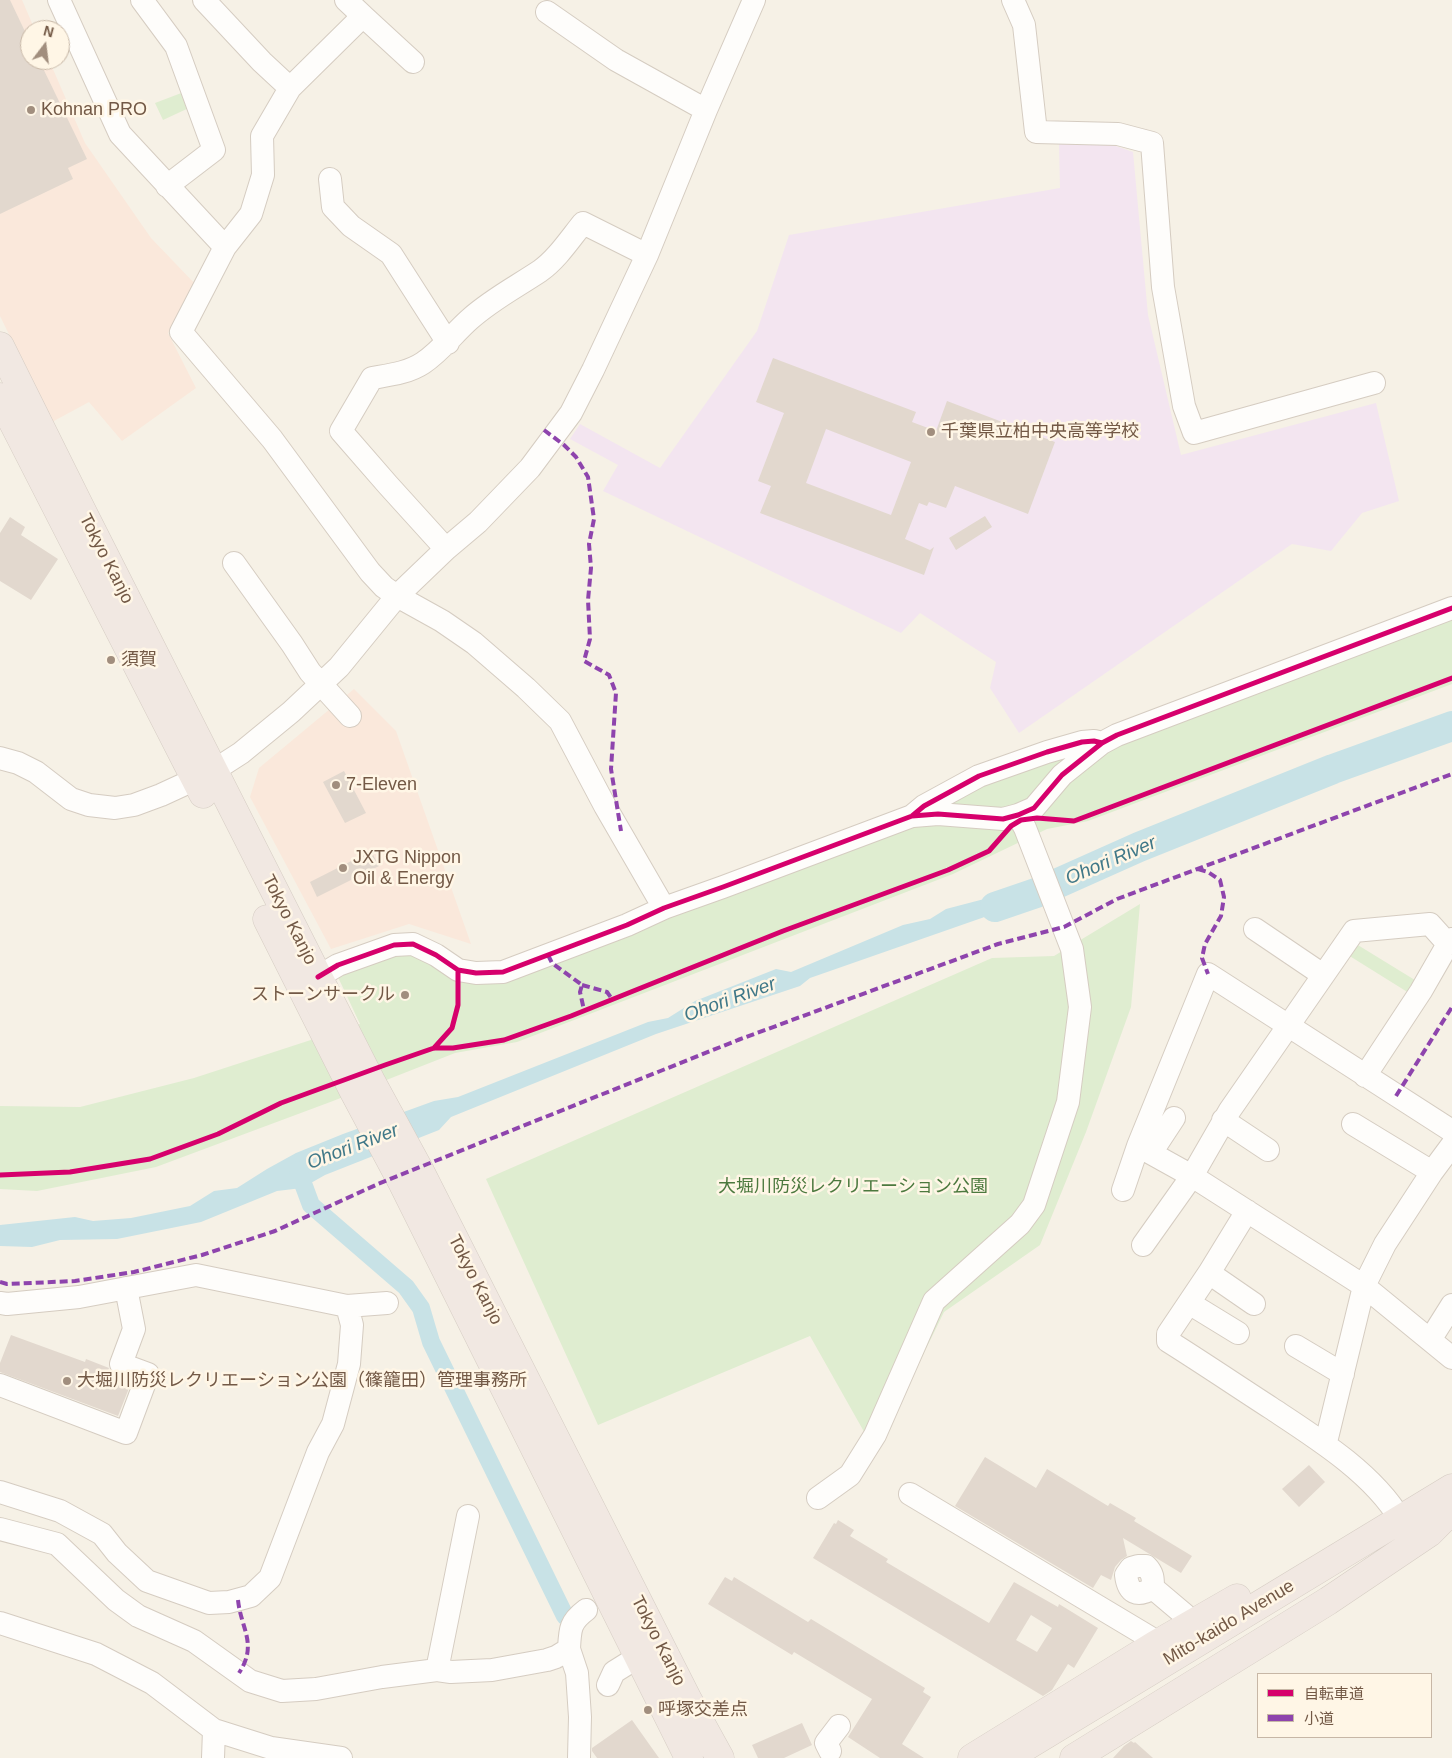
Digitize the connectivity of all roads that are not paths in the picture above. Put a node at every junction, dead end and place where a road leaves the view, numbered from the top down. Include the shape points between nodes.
1 (59, 0) edge
2 (142, 0) edge
3 (204, 0) edge
4 (346, 0) edge
5 (754, 0) edge
6 (1013, 0) edge
7 (547, 12) dead end
8 (363, 16) junction
9 (413, 62) dead end
10 (290, 88) junction
11 (706, 110) junction
12 (330, 179) dead end
13 (167, 186) junction
14 (225, 247) junction
15 (647, 255) junction
16 (448, 343) junction
17 (0, 346) edge
18 (1374, 382) dead end
19 (0, 397) edge
20 (446, 549) junction
21 (234, 563) dead end
22 (397, 596) junction
23 (1452, 608) edge
24 (321, 684) junction
25 (350, 716) dead end
26 (1102, 742) junction
27 (0, 758) edge
28 (204, 775) junction
29 (912, 816) junction
30 (1022, 822) junction
31 (664, 908) junction
32 (1255, 928) dead end
33 (1450, 942) edge
34 (1323, 975) junction
35 (318, 977) junction
36 (1287, 1026) junction
37 (1366, 1076) junction
38 (363, 1087) junction
39 (1174, 1118) dead end
40 (1224, 1120) junction
41 (1353, 1124) dead end
42 (1452, 1131) edge
43 (1452, 1145) edge
44 (1144, 1149) junction
45 (1268, 1150) dead end
46 (1432, 1172) junction
47 (1192, 1176) junction
48 (412, 1179) junction
49 (1123, 1190) dead end
50 (1247, 1211) junction
51 (1143, 1245) dead end
52 (1209, 1273) junction
53 (1364, 1286) junction
54 (126, 1288) junction
55 (0, 1303) edge
56 (387, 1303) dead end
57 (1189, 1303) junction
58 (1254, 1304) dead end
59 (347, 1306) junction
60 (1452, 1306) edge
61 (1238, 1334) dead end
62 (1430, 1340) junction
63 (1296, 1346) dead end
64 (1452, 1358) edge
65 (1343, 1374) junction
66 (0, 1385) edge
67 (1324, 1443) junction
68 (1452, 1488) edge
69 (0, 1492) edge
70 (910, 1494) dead end
71 (818, 1498) dead end
72 (1452, 1508) edge
73 (468, 1516) dead end
74 (1400, 1519) junction
75 (0, 1529) edge
76 (1153, 1588) dead end
77 (586, 1610) dead end
78 (0, 1623) edge
79 (1190, 1624) junction
80 (1155, 1645) junction
81 (569, 1649) junction
82 (638, 1657) junction
83 (437, 1670) junction
84 (608, 1685) dead end
85 (839, 1726) dead end
86 (214, 1730) junction
87 (1039, 1752) edge
88 (831, 1756) edge
89 (213, 1758) edge
90 (341, 1758) edge
91 (579, 1758) edge
92 (689, 1758) edge
93 (720, 1758) edge
94 (972, 1758) edge
95 (1007, 1758) edge
96 (1074, 1758) edge

1 - 13 street via 120,134
2 - 13 street via 176,46 214,150
3 - 10 street
4 - 8 street
5 - 11 street
6 - 18 street via 1024,25 1036,132 1118,134 1152,143 1163,287 1184,406 1194,433
7 - 11 street via 616,60
8 - 9 street
8 - 10 street
10 - 14 street via 262,136 263,175 251,214
11 - 15 street
12 - 16 street via 333,207 351,226 391,254
13 - 14 street
14 - 22 street via 181,332 272,439 370,572
15 - 16 street via 583,223 540,270 493,300
15 - 20 street via 571,413 511,490
16 - 20 street via 422,364 372,378 342,431
17 - 28 highway, Tokyo Kanjo
19 - 28 highway, Tokyo Kanjo
20 - 22 street
21 - 24 street
22 - 24 street via 339,667
22 - 31 street via 474,643 560,722
23 - 26 street
24 - 25 street
24 - 28 street via 250,746
26 - 29 street via 1082,742 979,776
26 - 30 street via 1062,775
27 - 28 street via 36,772 71,798 89,805 115,808 161,795
28 - 35 highway, Tokyo Kanjo
28 - 38 highway, Tokyo Kanjo
29 - 30 street via 938,814
29 - 31 street
30 - 71 street via 1072,949 1080,1007 1068,1102 1034,1205 1019,1217 1020,1224 934,1301 875,1435 850,1475
31 - 35 street via 503,972 458,970 413,944 394,945 338,965
32 - 34 street
33 - 34 street via 1430,924 1354,931
33 - 37 street
34 - 36 street
35 - 38 highway, Tokyo Kanjo
36 - 37 street
36 - 40 street
36 - 44 street via 1208,974
37 - 42 street
38 - 48 highway, Tokyo Kanjo
39 - 44 street
40 - 45 street
40 - 47 street
41 - 46 street
43 - 46 street
44 - 47 street
44 - 49 street
46 - 53 street via 1385,1244
47 - 50 street
47 - 51 street
48 - 82 highway, Tokyo Kanjo
48 - 93 highway, Tokyo Kanjo
50 - 52 street
50 - 53 street
52 - 57 street
52 - 58 street
53 - 62 street
53 - 65 street
54 - 55 street via 79,1297
54 - 59 street via 196,1275
54 - 66 street via 134,1329 121,1364 148,1374 126,1432
56 - 59 street
57 - 61 street
57 - 67 street via 1168,1334 1168,1341
59 - 69 street via 352,1325 349,1364 333,1424 318,1452 270,1578 250,1596 209,1603 147,1581 102,1534 60,1511
60 - 62 street
62 - 64 street
63 - 65 street
65 - 67 street
67 - 74 street via 1390,1502
68 - 74 highway, Mito-kaido Avenue
70 - 80 street via 1149,1637
72 - 87 highway, Mito-kaido Avenue via 1256,1628
72 - 96 highway via 1428,1533 1328,1601
73 - 83 street
74 - 79 highway via 1322,1550
74 - 87 highway, Mito-kaido Avenue
75 - 83 street via 57,1544 116,1600 138,1616 194,1641 250,1681 282,1691 316,1689
76 - 79 street via 1185,1615
77 - 81 street via 576,1618 570,1632
78 - 86 street via 96,1654 152,1683
79 - 80 highway
80 - 94 highway
81 - 83 street via 547,1660 492,1670
81 - 91 street via 577,1672
82 - 84 street via 614,1672
82 - 92 highway, Tokyo Kanjo
85 - 88 street via 826,1743
86 - 89 street
86 - 90 street via 270,1748
87 - 95 highway, Mito-kaido Avenue

